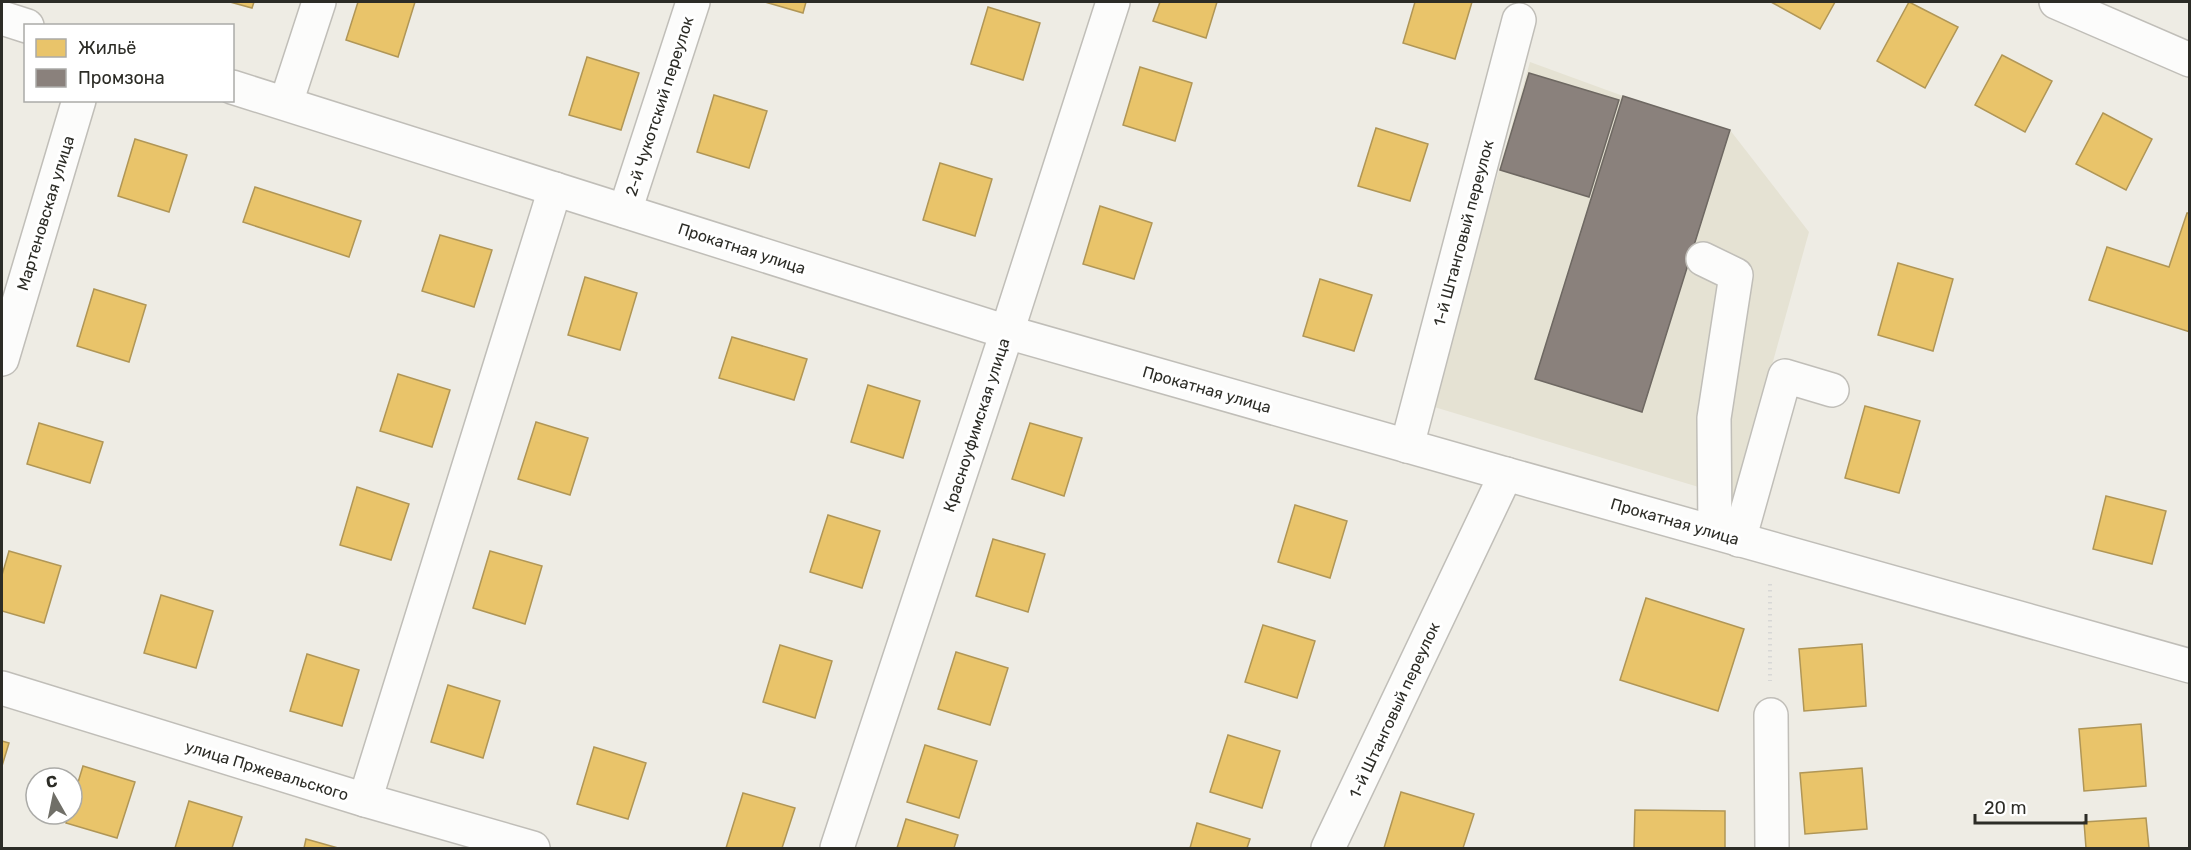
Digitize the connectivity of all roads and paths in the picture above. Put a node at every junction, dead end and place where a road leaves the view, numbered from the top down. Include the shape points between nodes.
1 (319, 2) edge
2 (693, 2) edge
3 (1113, 2) edge
4 (2056, 2) edge
5 (2, 18) edge
6 (1519, 21) dead end
7 (24, 25) edge
8 (2190, 60) edge
9 (234, 88) edge
10 (78, 102) edge
11 (286, 103) junction
12 (555, 189) junction
13 (626, 212) junction
14 (1703, 259) dead end
15 (1007, 332) junction
16 (2, 359) edge
17 (1832, 390) dead end
18 (1407, 446) junction
19 (1506, 474) junction
20 (1741, 540) junction
21 (2190, 666) edge
22 (2, 688) edge
23 (1771, 715) joint
24 (365, 800) junction
25 (533, 849) edge
26 (837, 849) edge
27 (1328, 849) edge
28 (1772, 849) edge

1 - 11 street
2 - 13 street, 2-й Чукотский переулок
3 - 15 street, Красноуфимская улица
4 - 8 street
5 - 7 street
6 - 18 street, 1-й Штанговый переулок
9 - 11 street, Прокатная улица
10 - 16 street, Мартеновская улица
11 - 12 street, Прокатная улица
12 - 13 street, Прокатная улица
12 - 24 street
13 - 15 street, Прокатная улица
14 - 20 street via 1736,275 1714,418
15 - 18 street, Прокатная улица
15 - 26 street, Красноуфимская улица
17 - 20 street via 1785,376
18 - 19 street, Прокатная улица
19 - 20 street, Прокатная улица
19 - 27 street, 1-й Штанговый переулок
20 - 21 street, Прокатная улица
20 - 23 path
22 - 24 street, улица Пржевальского
23 - 28 street
24 - 25 street, улица Пржевальского

